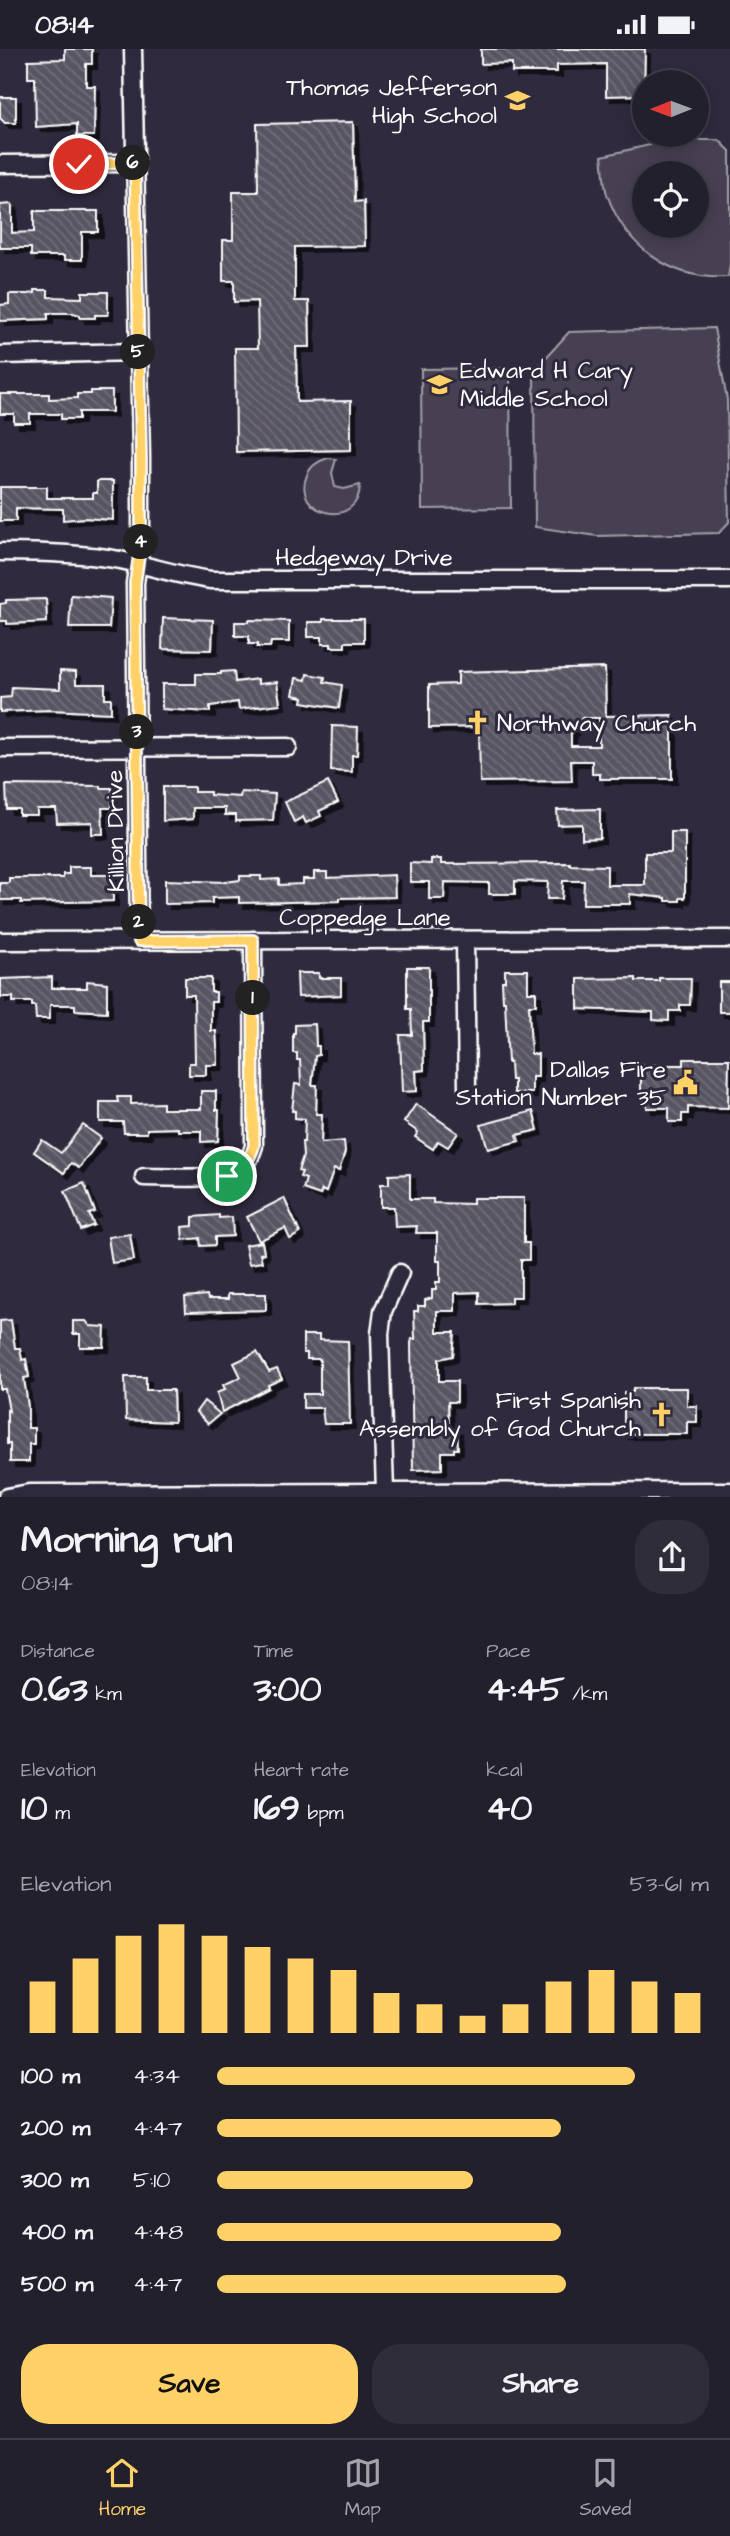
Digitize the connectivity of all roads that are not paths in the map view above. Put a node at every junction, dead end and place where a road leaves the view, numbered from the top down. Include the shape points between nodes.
1 (133, 49) edge
2 (135, 163) junction
3 (0, 165) edge
4 (138, 352) junction
5 (0, 355) edge
6 (0, 552) edge
7 (138, 565) junction
8 (730, 580) edge
9 (288, 747) dead end
10 (0, 748) edge
11 (137, 748) junction
12 (730, 939) edge
13 (253, 940) junction
14 (465, 940) junction
15 (0, 941) edge
16 (139, 941) junction
17 (467, 1088) dead end
18 (144, 1177) dead end
19 (400, 1273) dead end
20 (730, 1491) edge
21 (385, 1492) junction
22 (7, 1496) edge

1 - 2 street, Killion Drive
2 - 3 street
2 - 4 street, Killion Drive
4 - 5 street
4 - 7 street, Killion Drive
6 - 7 street, Hedgeway Drive via 47,552
7 - 8 street, Hedgeway Drive via 187,577 235,580
7 - 11 street, Killion Drive
9 - 11 street
10 - 11 street
11 - 16 street, Killion Drive
12 - 14 street, Coppedge Lane
13 - 14 street, Coppedge Lane
13 - 16 street, Coppedge Lane
13 - 18 street via 254,1146 250,1158 227,1176
14 - 17 street
15 - 16 street, Coppedge Lane
19 - 21 street via 383,1311 380,1334
20 - 21 street
21 - 22 street

